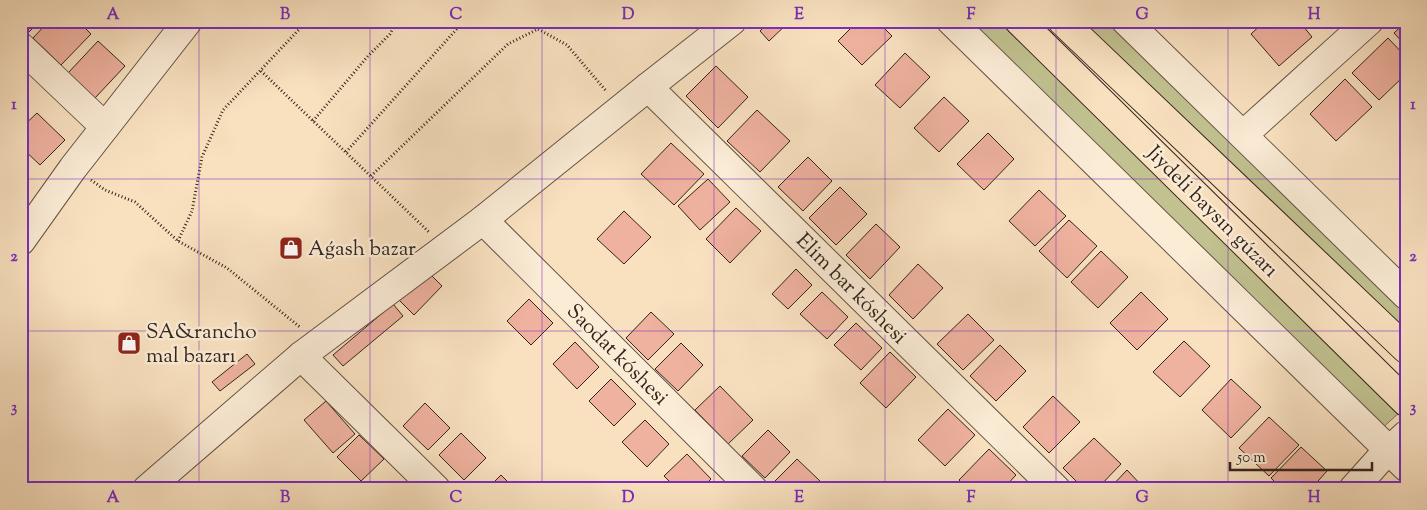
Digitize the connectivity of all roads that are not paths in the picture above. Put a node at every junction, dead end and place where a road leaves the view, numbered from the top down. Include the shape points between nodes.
1 (188, 21) edge
2 (732, 21) edge
3 (951, 21) edge
4 (1019, 21) edge
5 (1062, 21) edge
6 (1126, 21) edge
7 (1370, 21) edge
8 (21, 47) edge
9 (648, 87) junction
10 (105, 127) junction
11 (1243, 135) junction
12 (483, 220) junction
13 (21, 241) edge
14 (1405, 293) edge
15 (310, 350) junction
16 (1406, 350) edge
17 (1406, 402) edge
18 (1400, 451) edge
19 (155, 486) edge
20 (436, 489) edge
21 (753, 489) edge
22 (1056, 489) edge
23 (1352, 489) edge

1 - 10 street
2 - 9 street
3 - 18 street
4 - 17 main road, Jiydeli baysın gúzarı
5 - 16 main road, Jiydeli baysın gúzarı
6 - 11 street
7 - 11 street
8 - 10 street
9 - 12 street
9 - 22 street, Elim bar kóshesi
10 - 13 street
11 - 14 street
12 - 15 street
12 - 21 street, Saodat kóshesi
15 - 19 street
15 - 20 street
18 - 23 street

